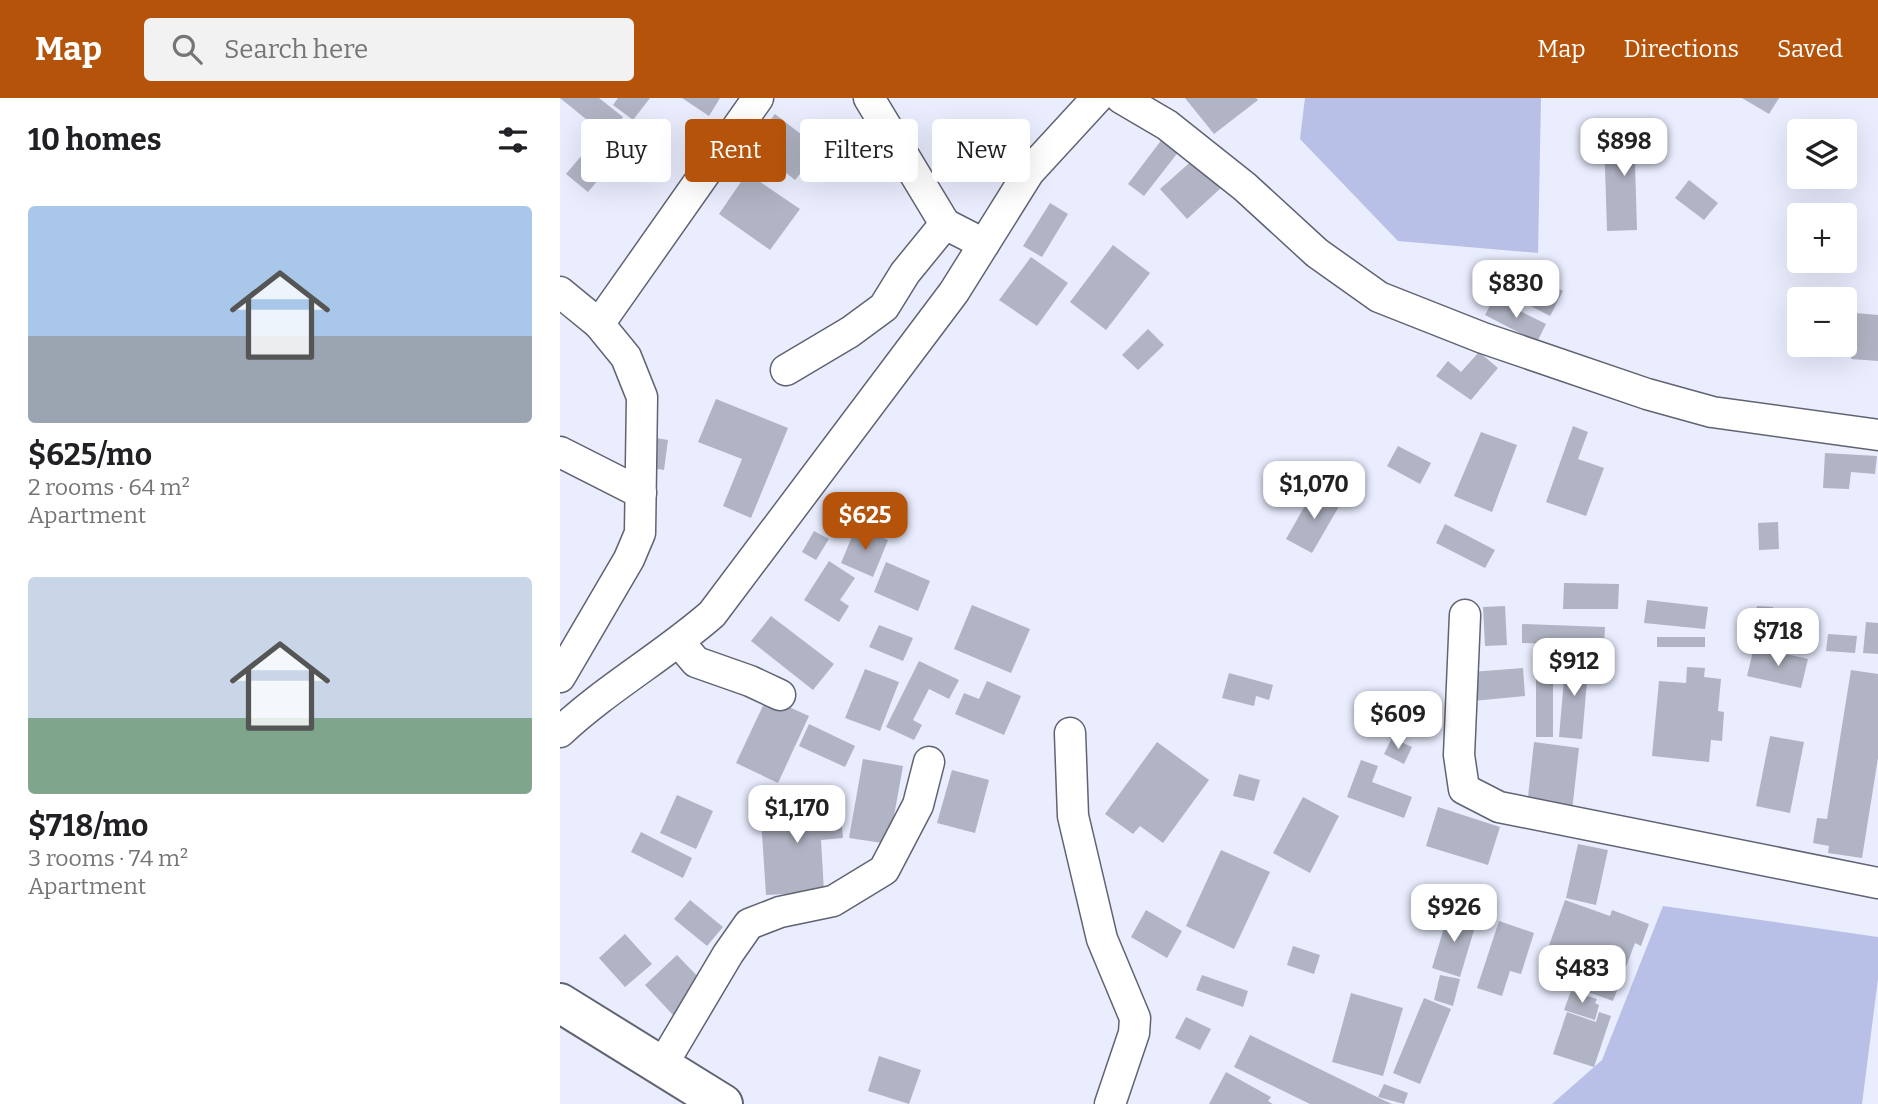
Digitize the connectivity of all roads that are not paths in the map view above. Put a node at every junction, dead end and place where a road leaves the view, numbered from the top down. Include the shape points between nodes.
1 (757, 98) edge
2 (869, 98) edge
3 (1097, 98) edge
4 (1121, 98) edge
5 (944, 224) junction
6 (984, 244) junction
7 (560, 292) edge
8 (599, 324) junction
9 (786, 370) dead end
10 (1878, 435) edge
11 (560, 452) edge
12 (641, 493) junction
13 (1465, 615) dead end
14 (679, 642) junction
15 (560, 677) edge
16 (780, 695) dead end
17 (560, 732) edge
18 (1070, 733) dead end
19 (929, 762) dead end
20 (1878, 883) edge
21 (560, 1003) edge
22 (661, 1067) junction
23 (723, 1104) edge
24 (1110, 1104) edge

1 - 8 street
2 - 5 street
3 - 6 street via 1029,172
4 - 10 street via 1167,125 1317,253 1379,297 1551,363 1712,412
5 - 6 street
5 - 9 street via 884,307
6 - 14 street via 954,292 752,562 712,614
7 - 8 street
8 - 12 street via 626,357 642,397
11 - 12 street
12 - 15 street via 640,533 629,559
13 - 20 street via 1459,755 1464,789 1499,807
14 - 16 street via 696,662
14 - 17 street via 590,704
18 - 24 street via 1073,816 1102,939 1135,1018
19 - 22 street via 918,805 884,870 833,901 780,912 749,925
21 - 22 main road
22 - 23 main road

